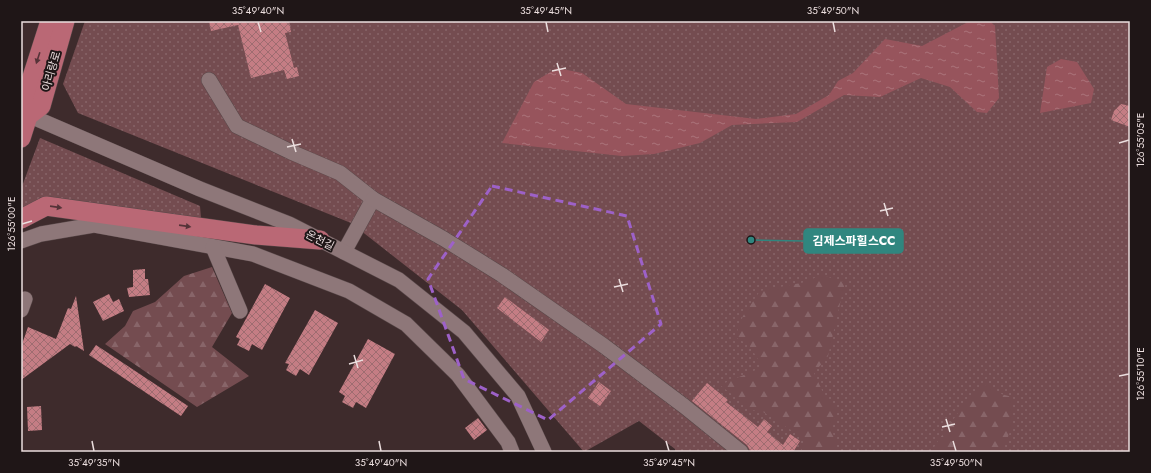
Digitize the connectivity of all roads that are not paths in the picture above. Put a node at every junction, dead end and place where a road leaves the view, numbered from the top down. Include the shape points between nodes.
1 (50, 21) edge
2 (65, 21) edge
3 (209, 80) dead end
4 (25, 114) edge
5 (21, 138) edge
6 (373, 199) junction
7 (21, 219) edge
8 (320, 240) junction
9 (21, 241) edge
10 (213, 247) junction
11 (344, 252) junction
12 (240, 311) dead end
13 (512, 452) edge
14 (544, 452) edge
15 (741, 452) edge

1 -> 4 main road, 아리랑로 via 24,102
2 - 4 main road, 아리랑로 via 41,106
3 - 6 street via 237,126 340,173
4 - 5 main road, 아리랑로
4 - 8 street, 온천길 via 289,224
6 - 11 street
6 - 15 street via 502,275 604,346
7 -> 8 main road via 46,206 256,235
8 - 11 street, 온천길
9 - 10 street via 41,234 94,225
10 - 12 street
10 - 13 street via 253,254 349,291 406,324 458,375 508,442
11 - 14 street, 온천길 via 399,280 464,332 518,396

